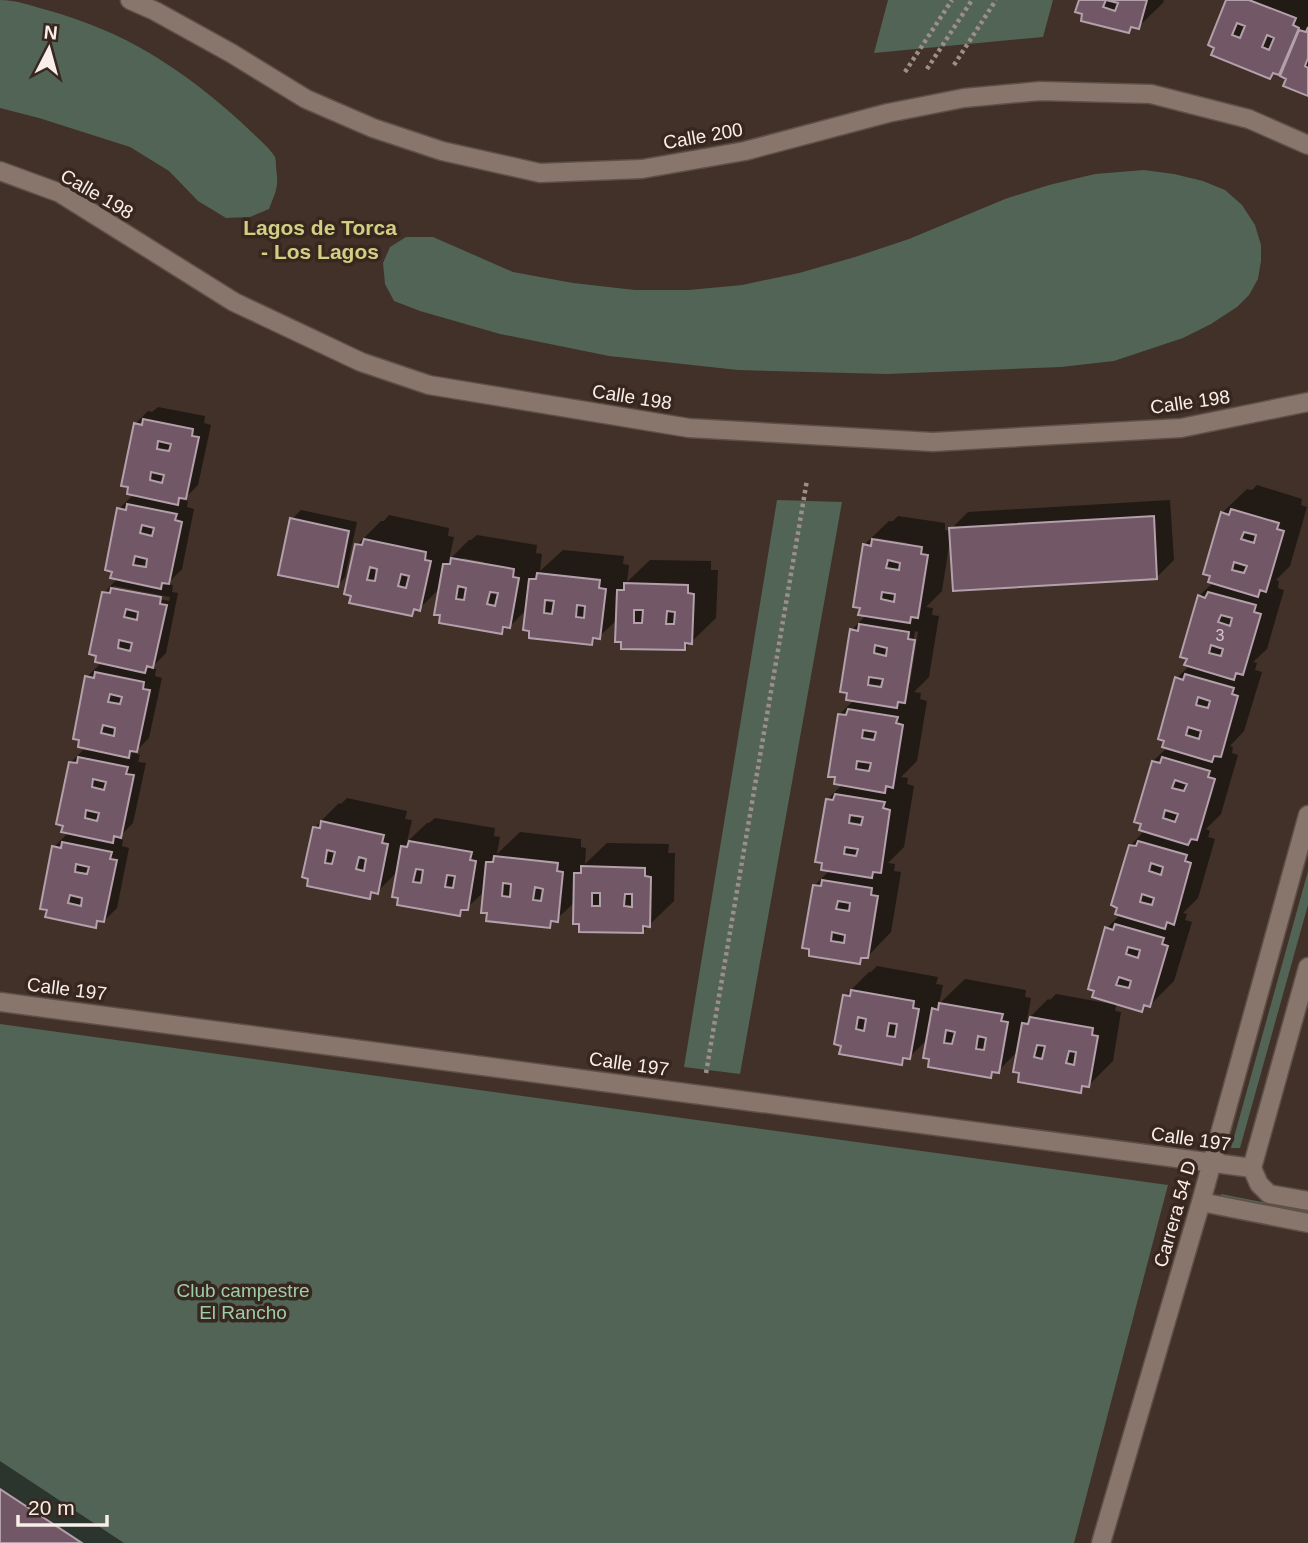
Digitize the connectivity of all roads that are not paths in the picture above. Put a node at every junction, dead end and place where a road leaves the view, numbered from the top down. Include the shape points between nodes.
1 (130, 0) edge
2 (1308, 145) edge
3 (0, 171) edge
4 (1308, 402) edge
5 (1308, 815) edge
6 (1308, 967) edge
7 (0, 1002) edge
8 (1212, 1162) junction
9 (1252, 1168) junction
10 (1308, 1201) edge
11 (1201, 1202) junction
12 (1308, 1223) edge
13 (1101, 1543) edge

1 - 2 street, Calle 200 via 306,99 373,128 442,151 540,173 642,169 745,151 900,110 1040,91 1151,94 1249,119
3 - 4 street, Calle 198 via 60,193 234,302 361,362 429,385 690,428 933,442 1181,428
5 - 8 street, Carrera 54 D
6 - 9 street
7 - 8 street, Calle 197
8 - 9 street, Calle 197
8 - 11 street, Carrera 54 D
9 - 10 street via 1269,1194
11 - 12 street
11 - 13 street, Carrera 54 D

